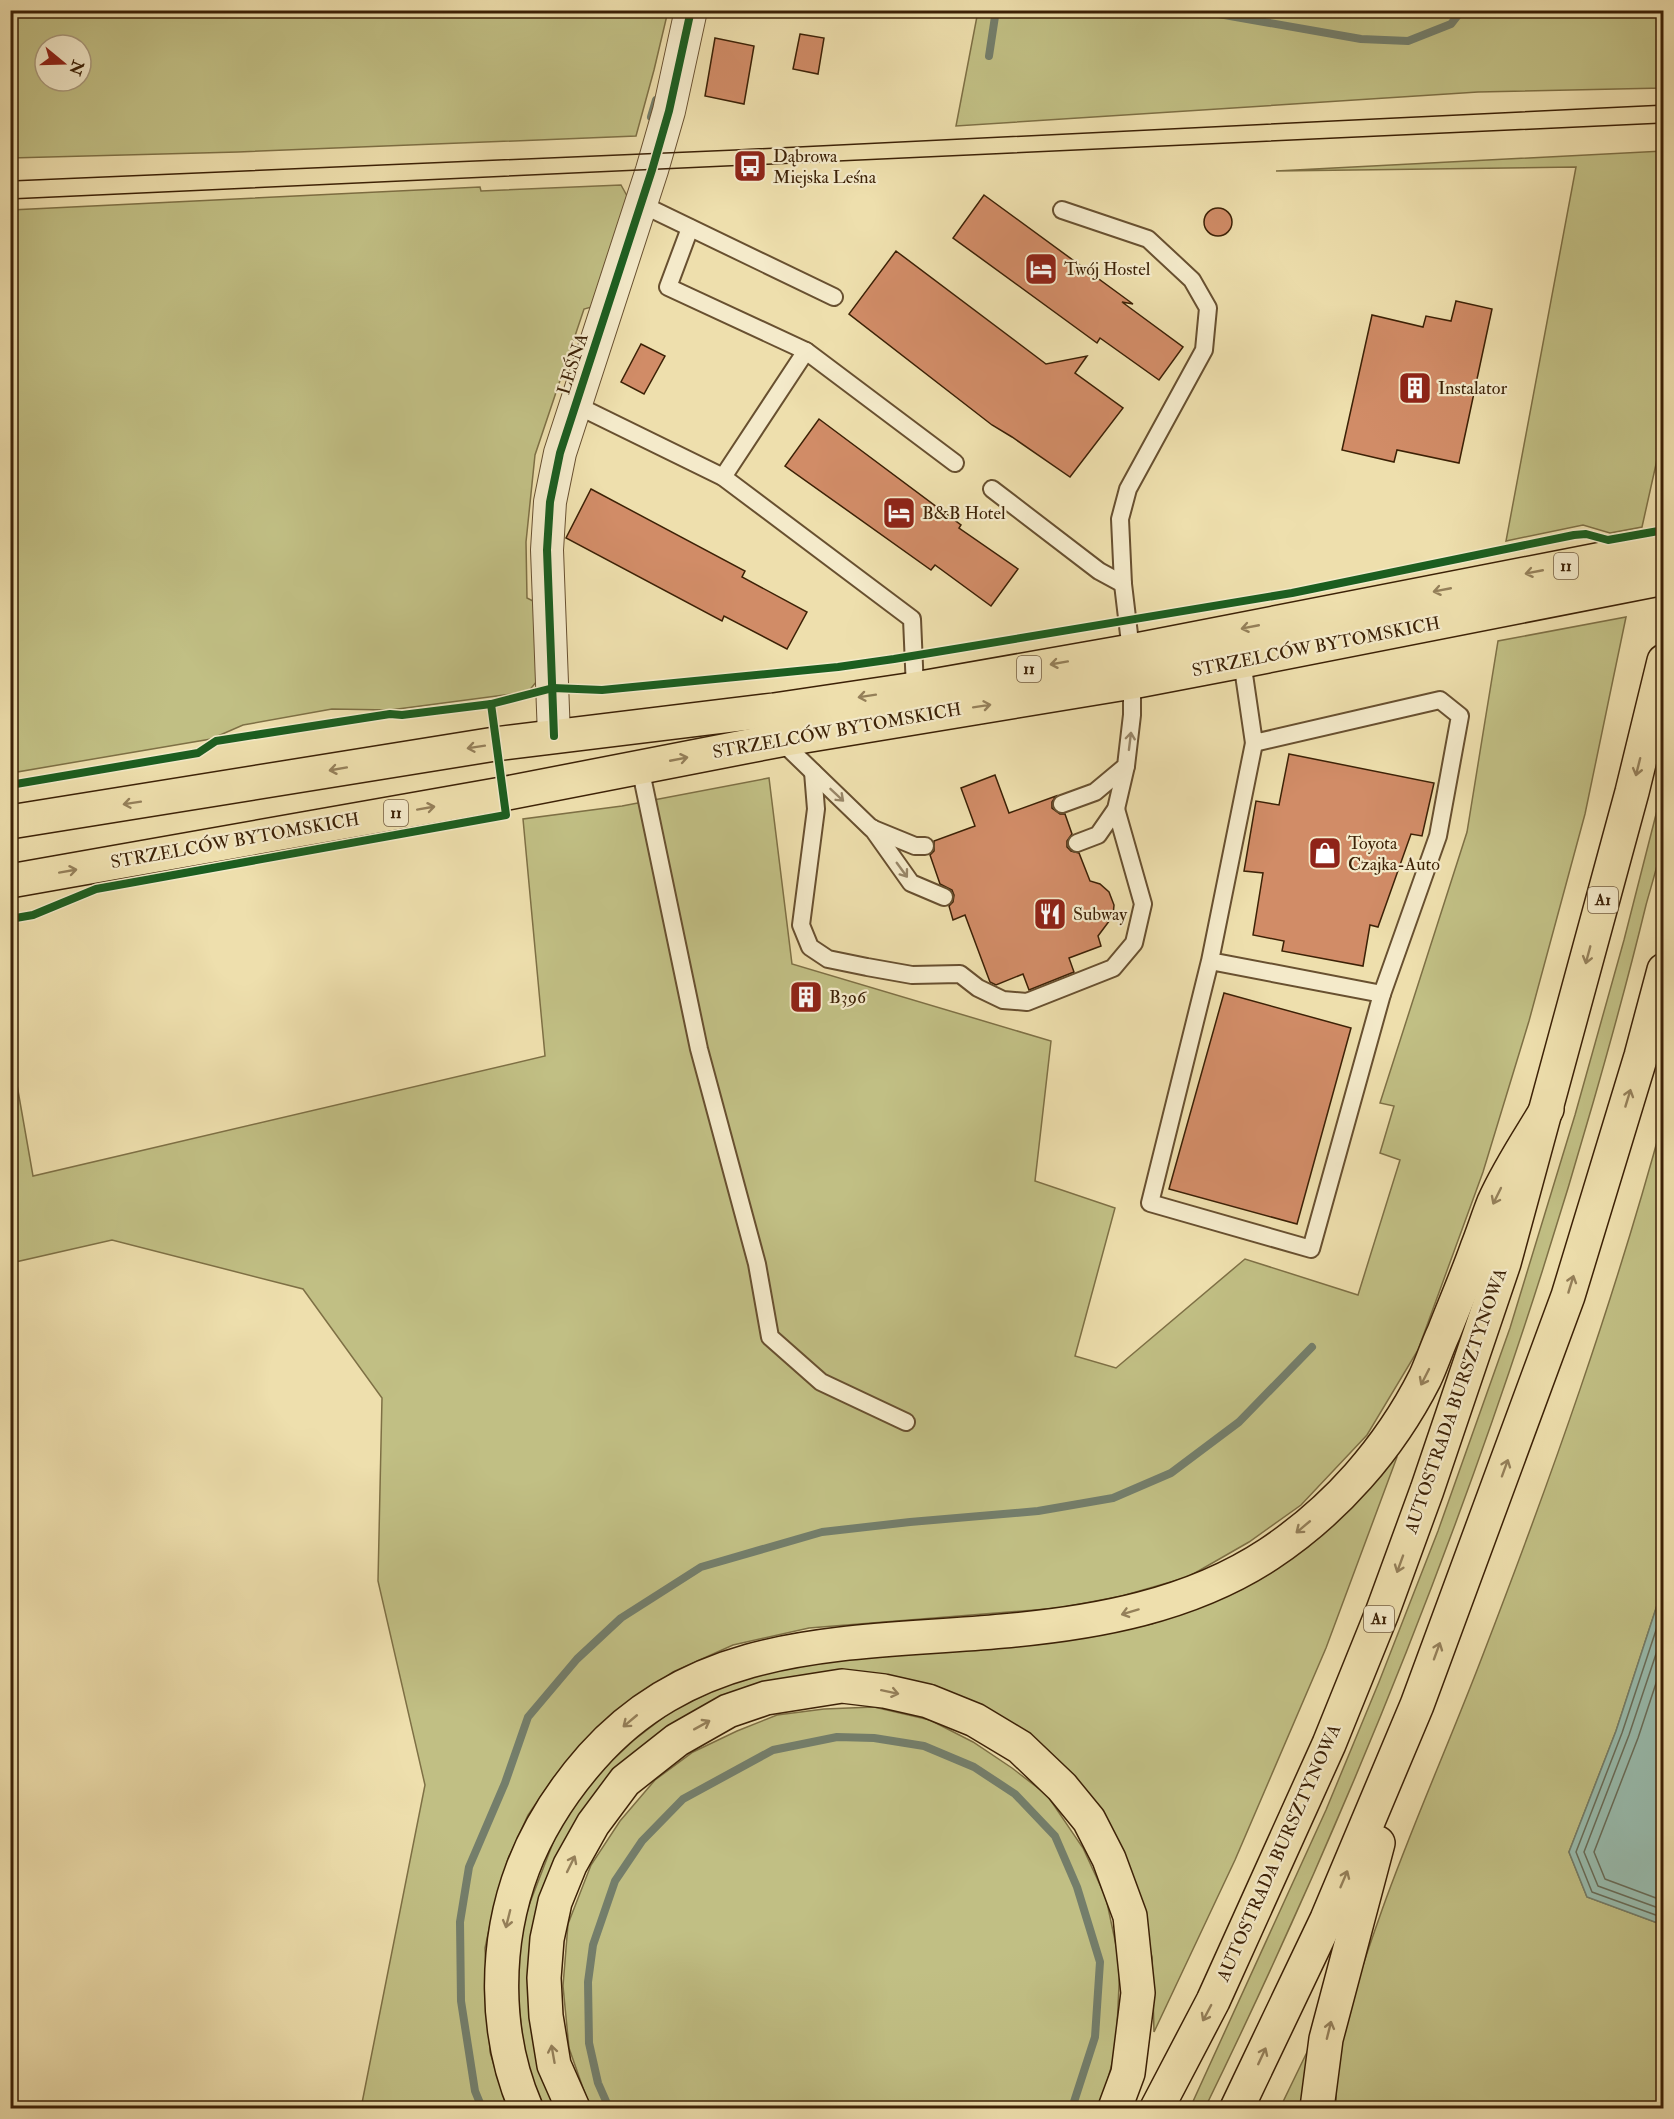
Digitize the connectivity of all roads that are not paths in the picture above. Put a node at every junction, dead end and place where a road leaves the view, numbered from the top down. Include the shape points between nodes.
1 (692, 10) edge
2 (641, 204) junction
3 (1062, 210) dead end
4 (690, 228) junction
5 (834, 297) dead end
6 (806, 351) junction
7 (576, 405) junction
8 (955, 464) dead end
9 (723, 477) junction
10 (992, 489) dead end
11 (1664, 547) edge
12 (1664, 578) edge
13 (1123, 584) junction
14 (1242, 661) junction
15 (1132, 666) junction
16 (1660, 675) edge
17 (915, 688) junction
18 (555, 736) junction
19 (780, 740) junction
20 (1254, 742) junction
21 (1126, 766) junction
22 (640, 767) junction
23 (813, 772) junction
24 (1062, 804) dead end
25 (1116, 809) junction
26 (10, 822) edge
27 (871, 828) junction
28 (1077, 843) dead end
29 (926, 846) dead end
30 (10, 881) edge
31 (944, 897) dead end
32 (1210, 961) junction
33 (1664, 970) edge
34 (1382, 994) junction
35 (1547, 1109) junction
36 (906, 1422) dead end
37 (1417, 1706) junction
38 (526, 2109) edge
39 (573, 2109) edge
40 (1115, 2109) edge
41 (1157, 2109) edge
42 (1237, 2109) edge
43 (1317, 2109) edge

1 - 2 street, LEŚNA via 669,111
2 - 4 lane
2 - 7 street, LEŚNA
3 - 13 lane via 1148,239 1192,280 1208,308 1204,350 1128,489 1120,519
4 - 5 lane
4 - 6 lane via 668,287
6 - 8 lane
6 - 9 lane
7 - 9 lane
7 - 18 street, LEŚNA via 550,502 547,550
9 - 17 lane via 912,619
10 - 13 lane
11 -> 15 main road, STRZELCÓW BYTOMSKICH / 11
12 - 14 main road, STRZELCÓW BYTOMSKICH / 11
13 - 15 lane
14 - 15 main road, STRZELCÓW BYTOMSKICH / 11
14 - 20 lane
15 -> 17 main road, STRZELCÓW BYTOMSKICH / 11
19 -> 15 main road, STRZELCÓW BYTOMSKICH / 11
21 -> 15 lane
16 -> 35 main road, AUTOSTRADA BURSZTYNOWA / A1
17 -> 18 main road, STRZELCÓW BYTOMSKICH / 11 via 774,710
18 -> 26 main road, STRZELCÓW BYTOMSKICH / 11
22 -> 19 main road, STRZELCÓW BYTOMSKICH / 11
19 - 23 lane
20 - 32 lane
20 - 34 lane via 1440,700 1460,716 1438,836
21 - 24 lane via 1095,792
21 - 25 lane
30 -> 22 main road, STRZELCÓW BYTOMSKICH / 11
22 - 36 lane via 699,1049 757,1264 770,1337 821,1382
23 - 25 lane via 816,809 801,926 810,947 828,959 867,968 912,975 960,974 1003,1000 1027,1002 1113,968 1134,943 1143,904
23 -> 27 lane
25 - 28 lane via 1098,835
27 - 29 lane via 915,846
27 -> 31 lane via 911,883
32 - 34 lane
32 - 34 lane via 1150,1203 1311,1249
37 -> 33 main road via 1568,1296
35 -> 38 main road via 1495,1199 1425,1377 1389,1438 1337,1498 1268,1555 1188,1594 1113,1617 1000,1631 840,1643 734,1664 678,1688 636,1715 607,1740 556,1801 533,1842 506,1927 502,1973 506,2047
35 -> 41 main road, AUTOSTRADA BURSZTYNOWA / A1 via 1504,1263 1382,1613 1272,1871 1213,2001
42 -> 37 main road via 1327,1919
43 -> 37 main road via 1329,2028
39 -> 40 main road via 555,2065 544,1978 555,1902 593,1824 625,1781 676,1740 728,1711 766,1698 842,1686 928,1701 975,1720 1020,1747 1062,1787 1089,1820 1109,1859 1130,1916 1138,1993 1128,2073

